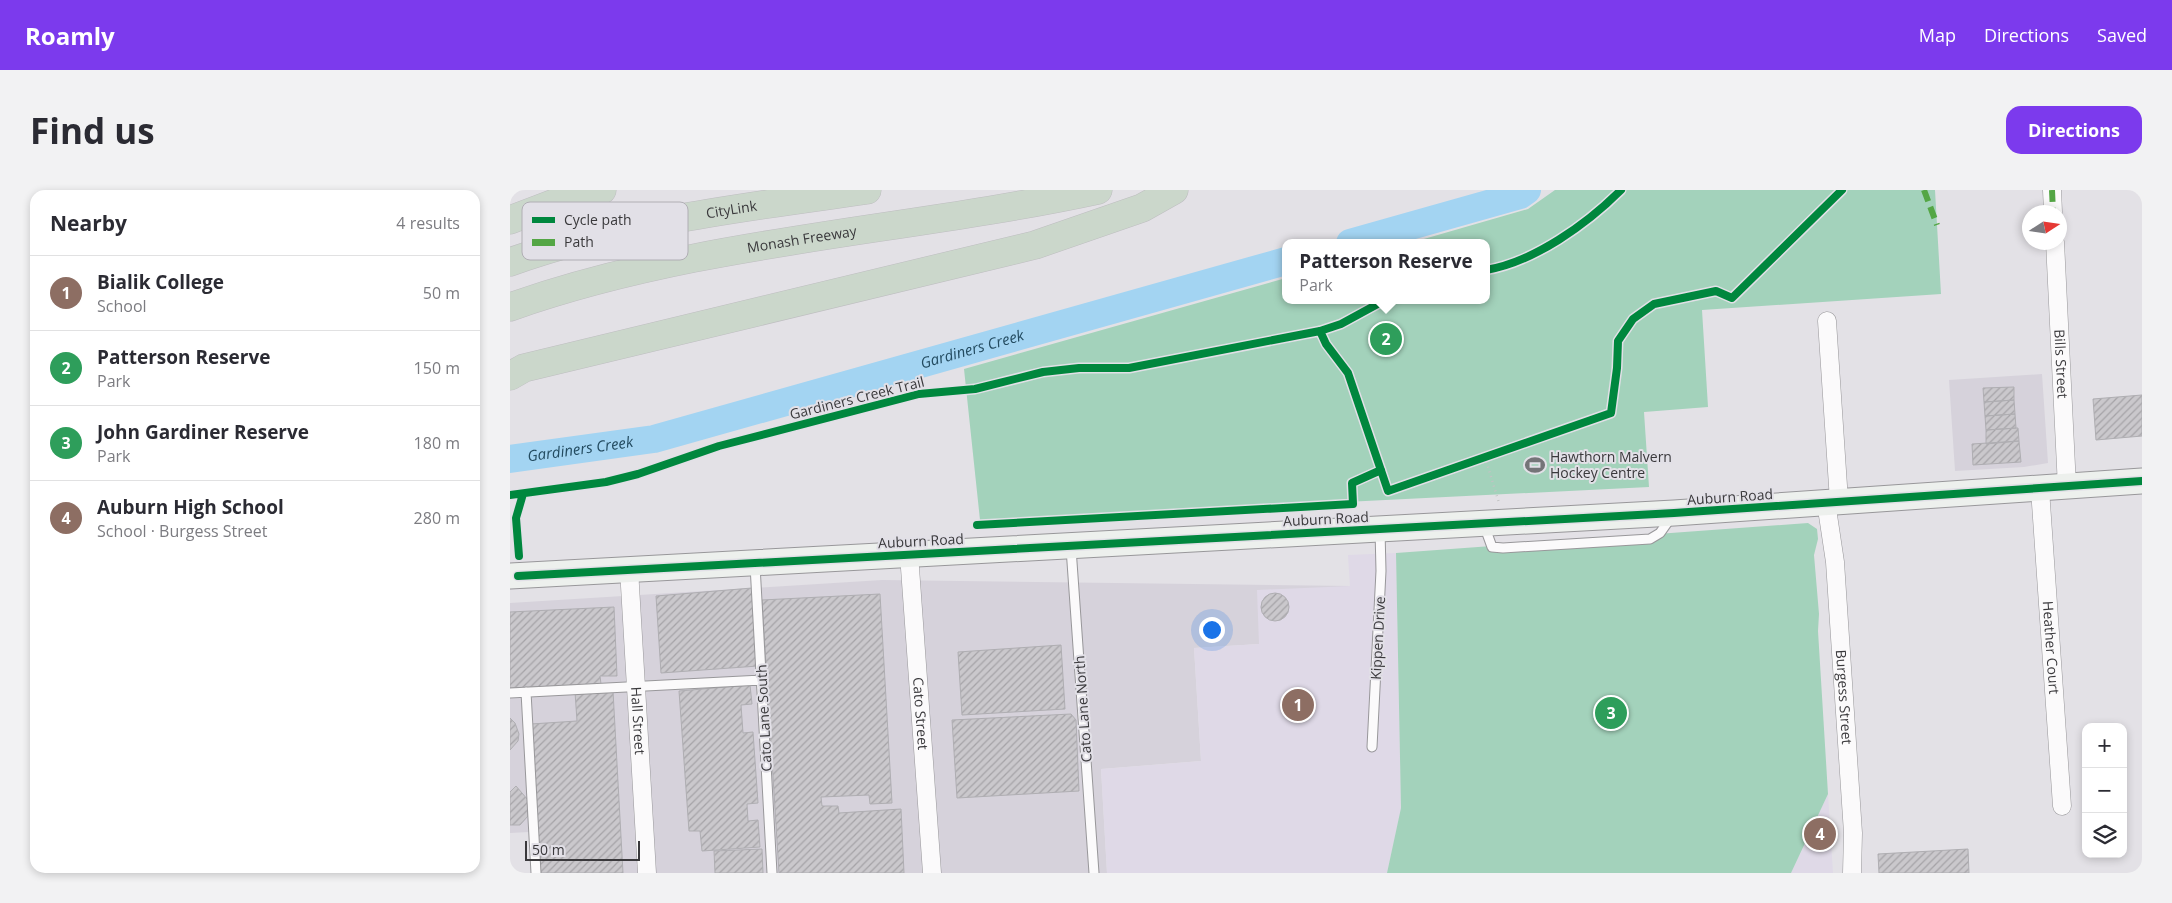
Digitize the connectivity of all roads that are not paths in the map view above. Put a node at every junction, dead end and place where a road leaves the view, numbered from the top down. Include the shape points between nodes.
1 (602, 190) edge
2 (868, 190) edge
3 (1098, 190) edge
4 (1174, 190) edge
5 (2052, 190) edge
6 (557, 202) edge
7 (2053, 205) edge
8 (522, 215) edge
9 (688, 217) edge
10 (510, 220) edge
11 (2055, 250) edge
12 (522, 258) edge
13 (688, 259) edge
14 (681, 260) edge
15 (510, 262) edge
16 (510, 307) edge
17 (1827, 322) dead end
18 (515, 370) edge
19 (2142, 481) edge
20 (2067, 487) junction
21 (2040, 489) junction
22 (1833, 502) junction
23 (1380, 529) junction
24 (1071, 545) junction
25 (909, 554) junction
26 (755, 562) junction
27 (629, 569) junction
28 (510, 576) edge
29 (762, 680) junction
30 (636, 686) junction
31 (526, 692) junction
32 (510, 693) edge
33 (1372, 748) dead end
34 (2062, 806) dead end
35 (1854, 833) junction
36 (536, 873) edge
37 (647, 873) edge
38 (772, 873) edge
39 (932, 873) edge
40 (1094, 873) edge
41 (1852, 873) edge
42 (1861, 873) edge

1 - 6 highway
2 - 9 highway, CityLink
3 - 13 highway, Monash Freeway
4 - 18 highway via 1142,208 1035,245
5 - 7 street
8 - 10 highway
11 - 20 street, Bills Street
12 - 15 highway, CityLink
14 - 16 highway, Monash Freeway via 573,287
17 - 22 street, Burgess Street
19 - 20 main road, Auburn Road
20 - 21 main road, Auburn Road
21 - 22 main road, Auburn Road
21 - 34 street, Heather Court
22 - 23 main road, Auburn Road
22 - 35 street, Burgess Street via 1837,524 1835,562
23 - 24 main road, Auburn Road
23 - 33 lane, Kippen Drive via 1382,571
24 - 25 main road, Auburn Road
24 - 40 lane, Cato Lane North
25 - 26 main road, Auburn Road
25 - 39 street, Cato Street
26 - 27 main road, Auburn Road
26 - 29 lane, Cato Lane South
27 - 28 main road, Auburn Road
27 - 30 street, Hall Street
29 - 30 lane
29 - 38 lane, Cato Lane South
30 - 31 lane
30 - 37 street, Hall Street
31 - 32 lane
31 - 36 lane
35 - 41 street, Burgess Street
35 - 42 street, Burgess Street

